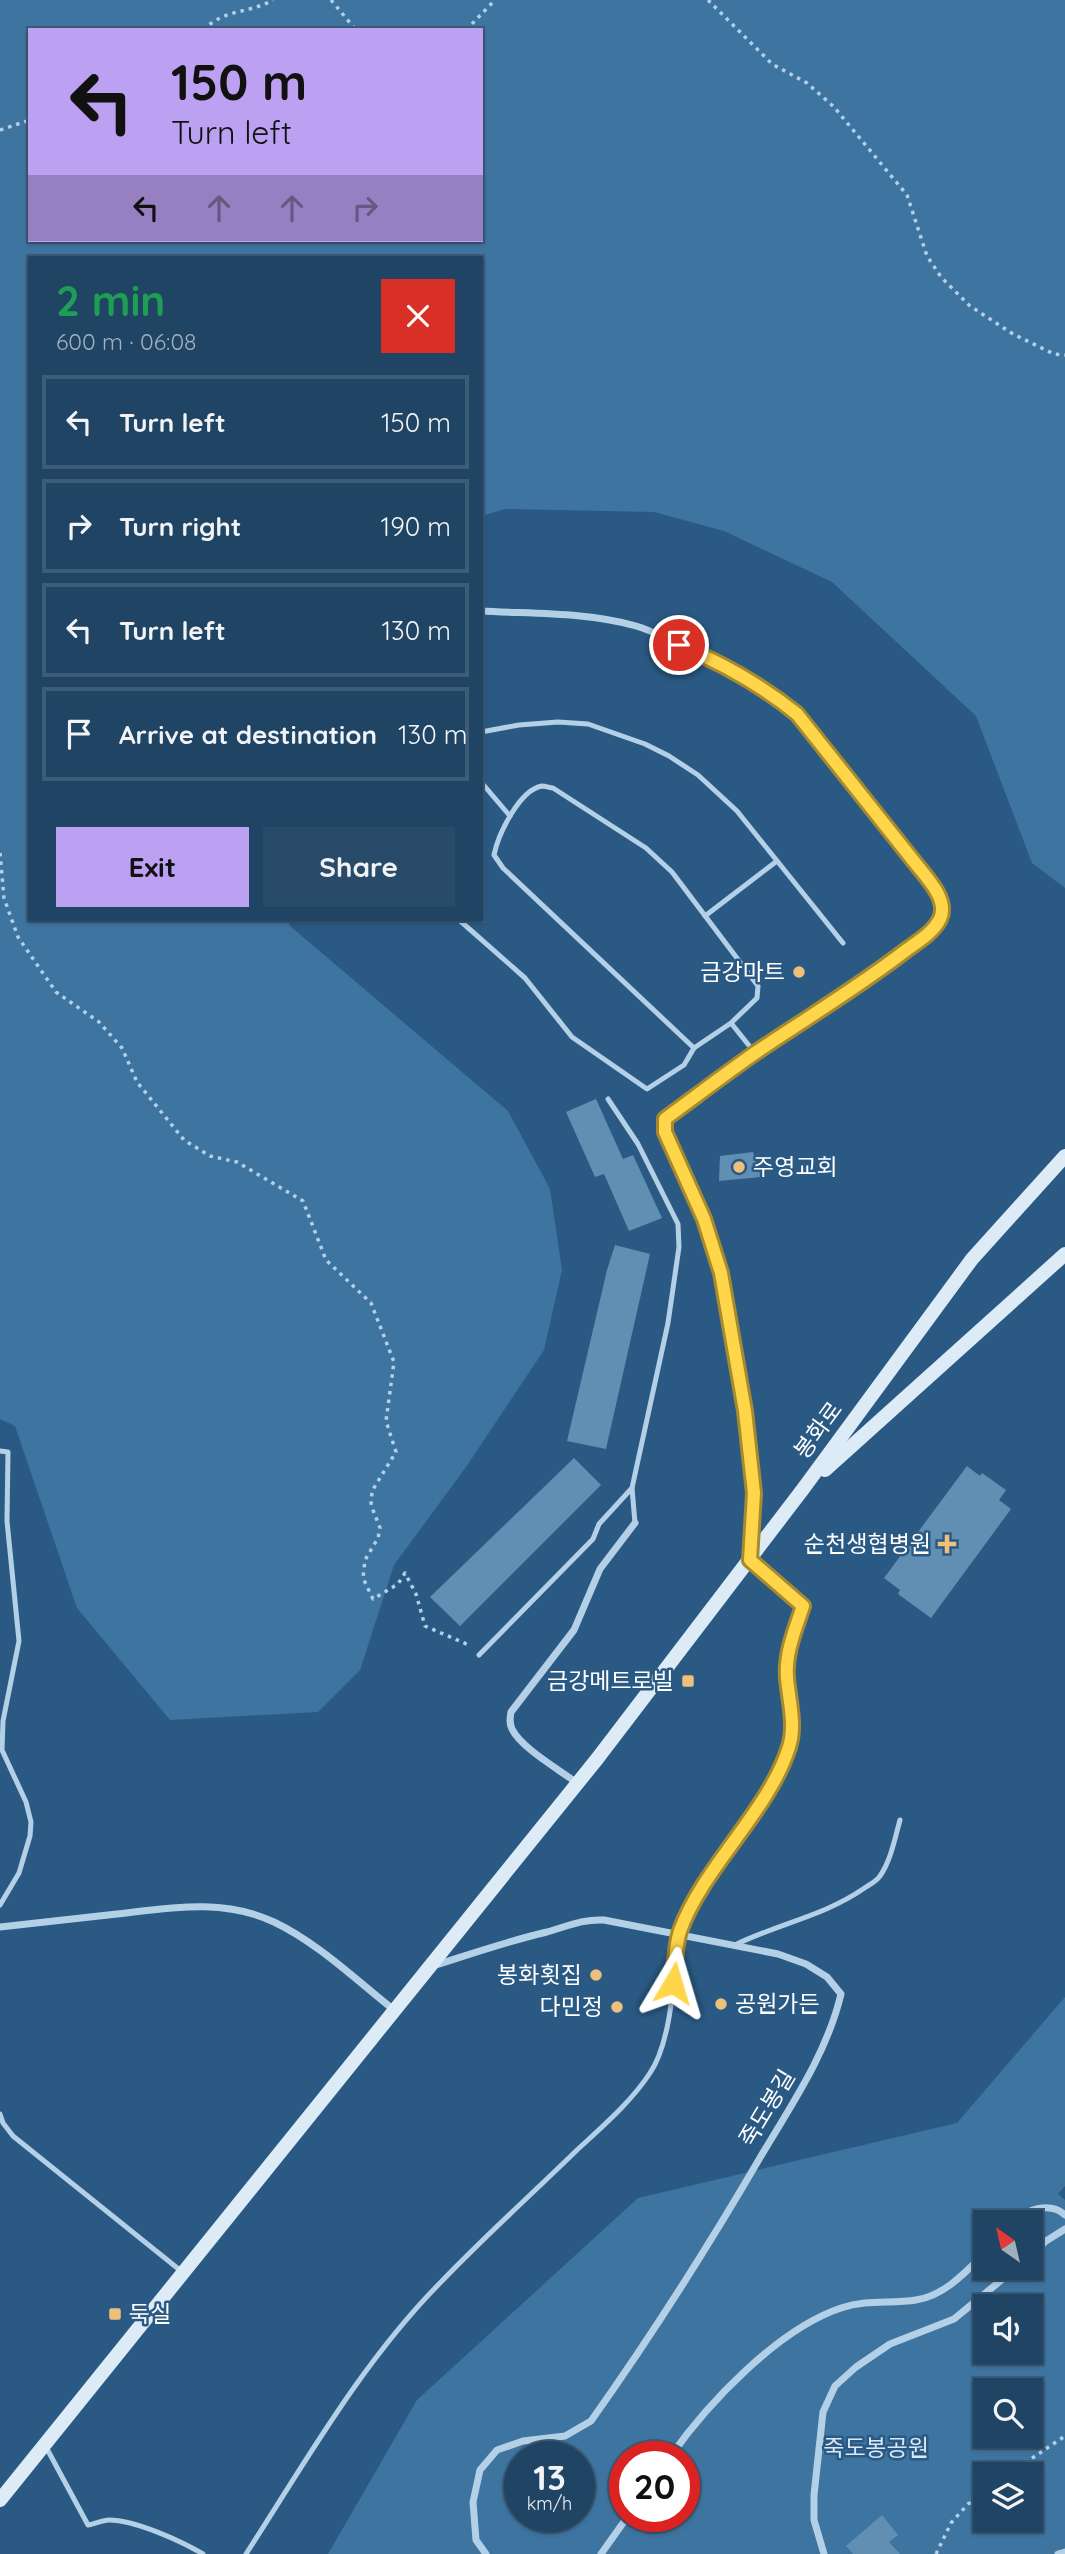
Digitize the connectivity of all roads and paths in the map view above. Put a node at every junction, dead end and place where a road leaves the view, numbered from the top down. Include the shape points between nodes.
1 (273, 0) edge
2 (331, 0) edge
3 (495, 0) edge
4 (708, 0) edge
5 (206, 28) edge
6 (354, 28) edge
7 (468, 28) edge
8 (28, 121) edge
9 (0, 130) edge
10 (1065, 355) edge
11 (483, 611) edge
12 (483, 732) edge
13 (483, 784) edge
14 (510, 816) junction
15 (0, 853) edge
16 (777, 861) junction
17 (705, 916) junction
18 (460, 921) edge
19 (843, 943) dead end
20 (731, 1023) junction
21 (694, 1048) junction
22 (755, 1053) junction
23 (608, 1099) dead end
24 (1065, 1156) edge
25 (1065, 1254) edge
26 (0, 1451) edge
27 (632, 1488) junction
28 (803, 1489) junction
29 (635, 1522) joint
30 (750, 1560) junction
31 (480, 1653) joint
32 (578, 1783) junction
33 (901, 1820) dead end
34 (0, 1905) edge
35 (0, 1927) edge
36 (679, 1934) junction
37 (735, 1945) junction
38 (429, 1968) junction
39 (395, 2010) junction
40 (0, 2114) edge
41 (1032, 2210) edge
42 (1065, 2215) edge
43 (1065, 2229) edge
44 (1043, 2244) edge
45 (973, 2265) edge
46 (183, 2272) junction
47 (1001, 2280) edge
48 (1065, 2436) edge
49 (681, 2441) edge
50 (44, 2445) junction
51 (1027, 2462) edge
52 (2, 2493) edge
53 (973, 2501) edge
54 (617, 2532) edge
55 (1065, 2552) edge
56 (203, 2554) edge
57 (246, 2554) edge
58 (486, 2554) edge
59 (601, 2554) edge
60 (824, 2554) edge
61 (936, 2554) edge
62 (1058, 2554) edge

1 - 5 path via 227,13
2 - 6 path
3 - 7 path
4 - 10 path via 772,64 807,83 834,107 907,195 927,256 970,306 1013,334
8 - 9 path
11 - 22 street via 573,615 638,626 773,694 814,732 940,898 941,918 934,929
12 - 16 lane via 519,725 588,724 645,744 698,775 737,811
13 - 14 lane
14 - 17 lane via 532,792 542,786 553,788 646,848 672,872
14 - 21 lane via 500,831 494,855 502,868
15 - 31 path via 4,898 18,937 56,992 99,1022 122,1048 136,1083 184,1140 210,1156 237,1162 303,1201 326,1260 371,1303 394,1362 386,1421 396,1452 372,1491 371,1505 380,1528 365,1560 363,1578 373,1599 398,1584 405,1573 425,1626
16 - 17 lane
16 - 19 lane
17 - 20 lane via 758,986 757,998
18 - 21 lane via 525,978 572,1037 647,1089 684,1065
20 - 21 lane
20 - 22 lane
22 - 30 street via 665,1119 665,1132 704,1219 721,1273 754,1493
23 - 27 lane via 638,1144 678,1224 668,1323
24 - 28 main road, 봉화로 via 972,1259
25 - 28 main road, 봉화로
26 - 34 lane via 8,1452 7,1521 19,1640 2,1750 31,1822 19,1874
27 - 29 lane
27 - 31 lane via 599,1524 593,1539
28 - 30 main road
29 - 32 street via 600,1569 574,1630 511,1712 513,1731 522,1742
30 - 32 main road
30 - 36 lane via 803,1606 789,1647 789,1746 772,1783
32 - 38 main road
33 - 37 lane via 880,1877 810,1917
35 - 39 street via 186,1906 241,1910 275,1923 307,1943
36 - 37 street, 죽도봉길
36 - 38 street, 죽도봉길 via 585,1919
36 - 57 lane via 670,2008 651,2073 407,2319 371,2364
37 - 58 street, 죽도봉길 via 778,1954 827,1977 841,1994 835,2016 812,2071 706,2251 591,2421 565,2436 496,2450 480,2470 473,2502 476,2540
38 - 39 main road
39 - 46 main road
40 - 46 lane via 13,2136
41 - 42 street
43 - 44 street
45 - 49 street via 938,2293 916,2300 874,2301 842,2308 806,2323 748,2369
46 - 50 main road
47 - 60 street via 954,2319 890,2344 835,2386 823,2412 814,2495 814,2520
48 - 51 path
50 - 52 main road
50 - 56 lane via 88,2525 109,2520 136,2525
53 - 61 path via 951,2523
54 - 59 street
55 - 62 street

